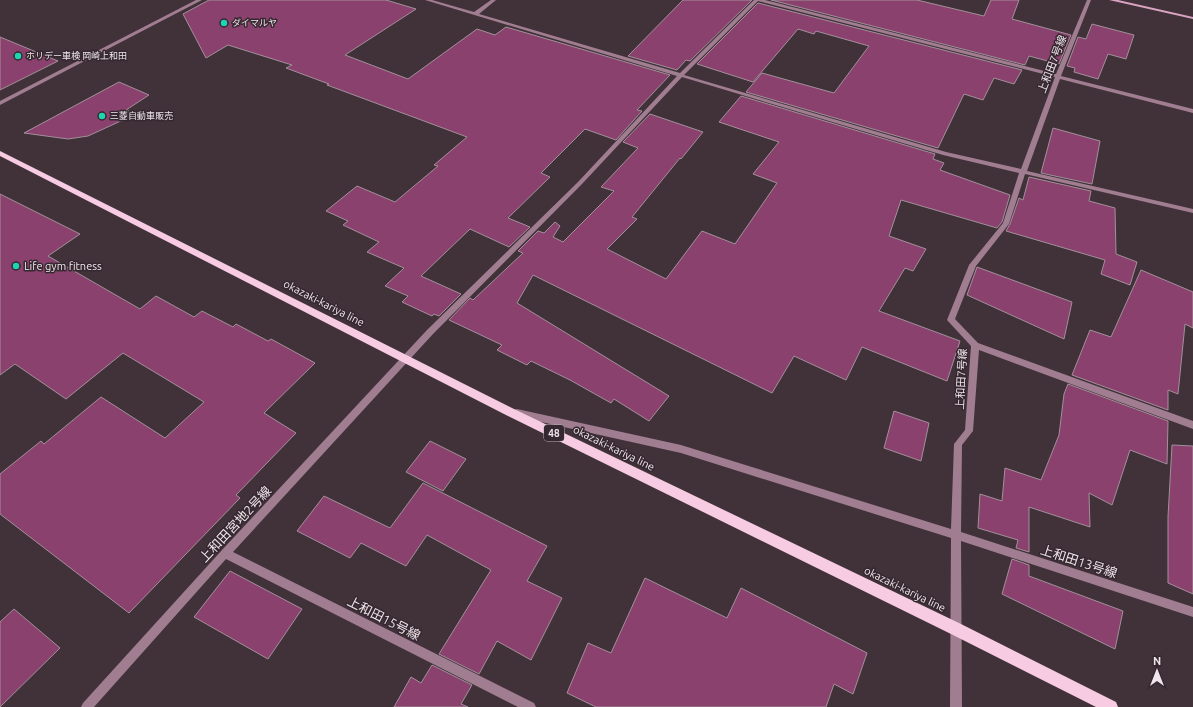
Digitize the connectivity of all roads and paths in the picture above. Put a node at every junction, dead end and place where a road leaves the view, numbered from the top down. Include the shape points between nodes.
1 (200, 0) edge
2 (427, 0) edge
3 (494, 0) edge
4 (758, 0) edge
5 (1089, 0) edge
6 (1111, 0) edge
7 (475, 14) junction
8 (1193, 18) edge
9 (681, 75) junction
10 (1058, 76) junction
11 (0, 103) edge
12 (1193, 111) edge
13 (0, 153) edge
14 (1023, 172) junction
15 (1193, 211) edge
16 (975, 345) junction
17 (404, 359) junction
18 (508, 411) junction
19 (1193, 425) edge
20 (956, 535) junction
21 (225, 553) junction
22 (1193, 612) edge
23 (956, 629) junction
24 (87, 707) edge
25 (530, 707) edge
26 (956, 707) edge
27 (1111, 707) edge

1 - 11 street
2 - 7 street
3 - 7 street
4 - 9 street, 上和田宮地2号線
4 - 10 street
5 - 10 street, 上和田7号線
6 - 8 street
7 - 9 street
9 - 14 street via 945,154
9 - 17 street, 上和田宮地2号線 via 580,183
10 - 12 street
10 - 14 street, 上和田7号線
13 - 17 main road, okazaki-kariya line / 48
14 - 15 street
14 - 16 street, 上和田7号線 via 1006,224 972,265 951,320
16 - 19 street
16 - 20 street, 上和田7号線 via 969,431 958,444
17 - 18 main road, okazaki-kariya line / 48
17 - 21 street, 上和田宮地2号線
18 - 20 street, 上和田13号線 via 681,449
18 - 23 main road, okazaki-kariya line / 48
20 - 22 street, 上和田13号線
20 - 23 street, 上和田7号線
21 - 24 street, 上和田宮地2号線
21 - 25 street, 上和田15号線
23 - 26 street, 上和田7号線
23 - 27 main road, okazaki-kariya line / 48

